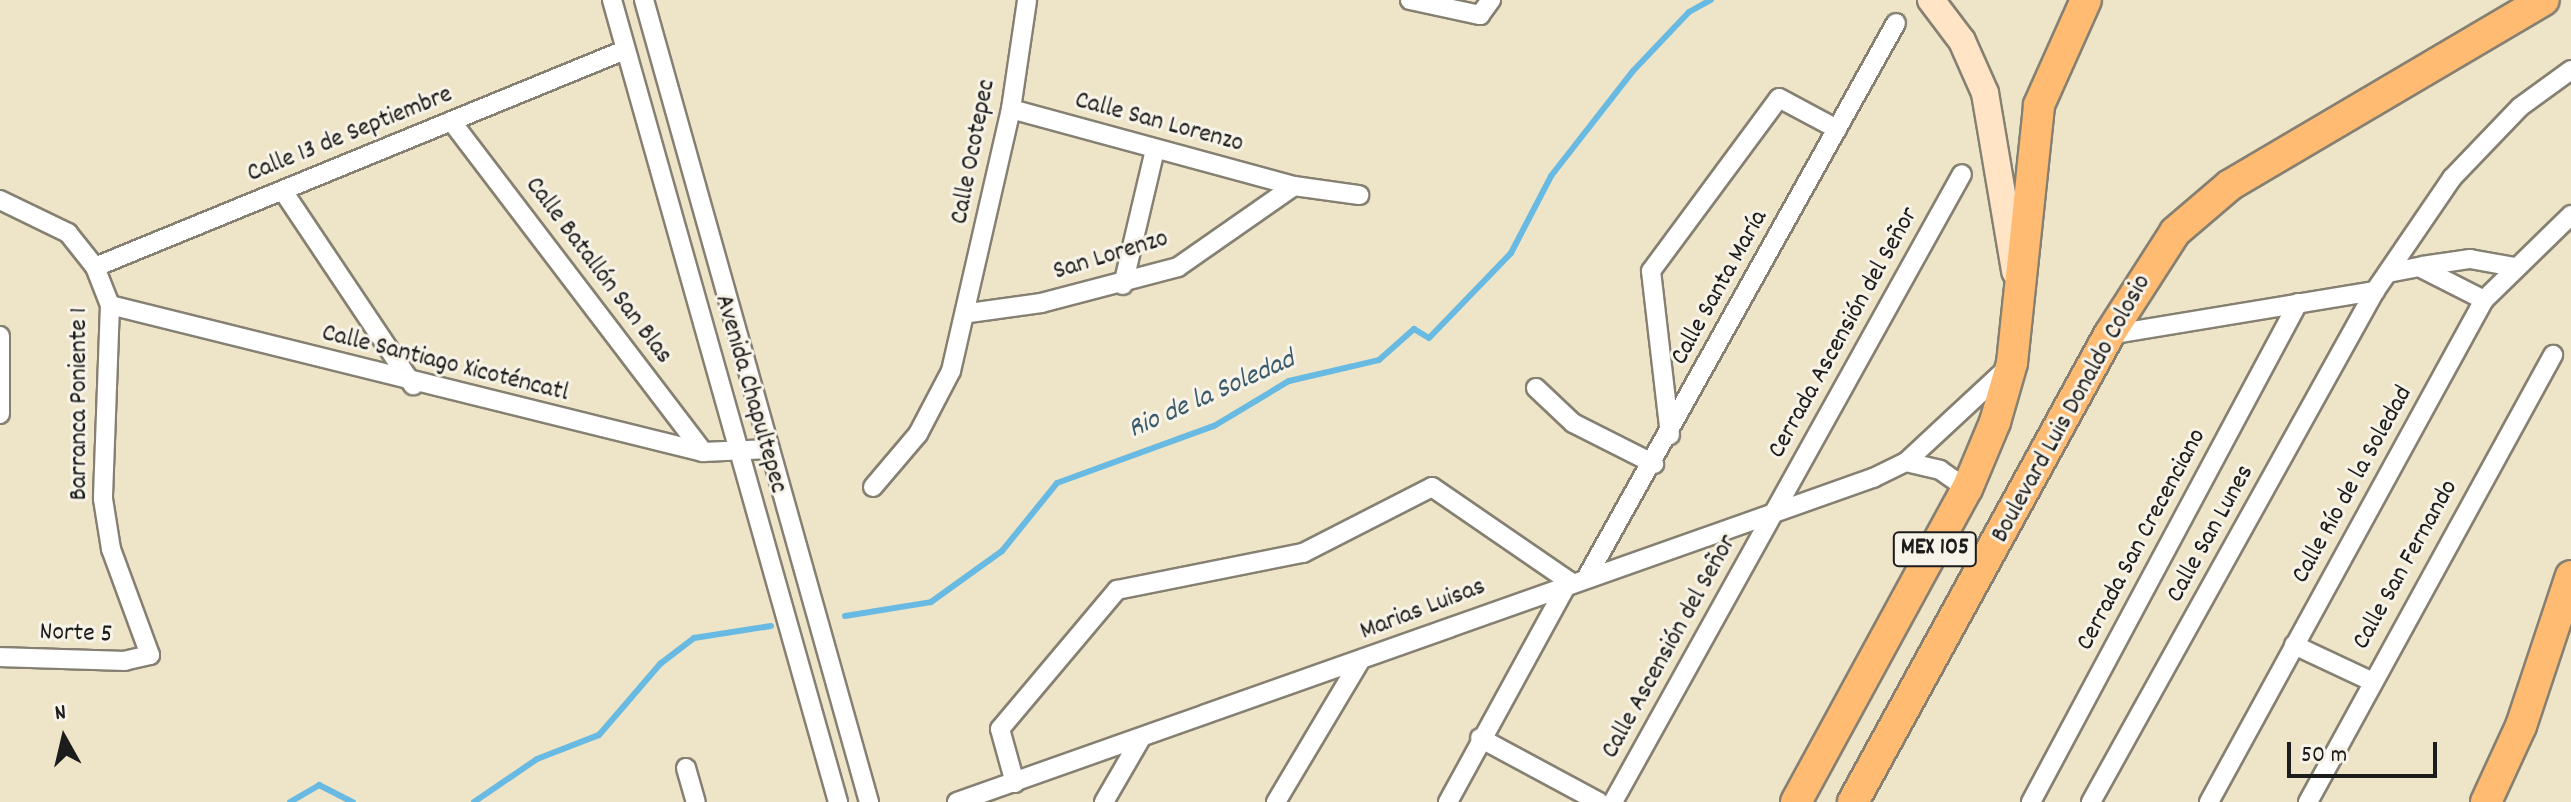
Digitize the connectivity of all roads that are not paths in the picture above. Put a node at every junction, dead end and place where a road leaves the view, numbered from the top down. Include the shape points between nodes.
1 (612, 0) edge
2 (644, 0) edge
3 (1027, 0) edge
4 (1410, 0) edge
5 (1491, 0) edge
6 (1931, 0) edge
7 (2086, 0) edge
8 (2544, 0) edge
9 (1896, 23) dead end
10 (625, 50) junction
11 (2571, 70) edge
12 (1011, 109) junction
13 (452, 122) junction
14 (1837, 129) junction
15 (1155, 150) junction
16 (1962, 174) dead end
17 (1294, 186) junction
18 (283, 191) junction
19 (1359, 195) dead end
20 (0, 200) edge
21 (2571, 215) edge
22 (95, 267) junction
23 (2419, 267) junction
24 (2515, 267) junction
25 (2388, 273) junction
26 (2016, 276) junction
27 (1123, 285) junction
28 (2375, 291) junction
29 (2484, 300) junction
30 (2298, 303) junction
31 (110, 305) junction
32 (969, 313) junction
33 (2109, 335) junction
34 (0, 336) edge
35 (2553, 355) dead end
36 (2012, 363) junction
37 (413, 385) junction
38 (1536, 388) dead end
39 (0, 414) edge
40 (1670, 435) junction
41 (770, 449) junction
42 (703, 452) junction
43 (740, 452) junction
44 (1906, 462) junction
45 (1654, 464) junction
46 (873, 487) dead end
47 (1967, 489) junction
48 (1772, 516) junction
49 (1588, 575) junction
50 (2571, 576) edge
51 (1569, 581) junction
52 (2294, 645) junction
53 (150, 655) joint
54 (0, 657) edge
55 (1359, 663) junction
56 (2371, 681) junction
57 (1480, 738) junction
58 (1140, 740) junction
59 (686, 768) dead end
60 (1015, 783) junction
61 (696, 802) edge
62 (838, 802) edge
63 (869, 802) edge
64 (957, 802) edge
65 (1104, 802) edge
66 (1276, 802) edge
67 (1448, 802) edge
68 (1599, 802) edge
69 (1613, 802) edge
70 (1796, 802) edge
71 (1853, 802) edge
72 (2031, 802) edge
73 (2091, 802) edge
74 (2209, 802) edge
75 (2308, 802) edge
76 (2486, 802) edge

1 - 10 street, Avenida Chapultepec
2 - 41 street, Avenida Chapultepec
3 - 12 street, Calle Ocotepec
4 - 5 street via 1480,15
6 - 26 main road, MEX 105 via 1962,41 1985,93
7 - 26 main road, MEX 105 via 2039,105
8 - 33 main road, Boulevard Luis Donaldo Colosio / MEX 105 via 2230,185 2175,232
9 - 14 street, Calle Santa María
10 - 13 street, Calle 13 de Septiembre
10 - 43 street, Avenida Chapultepec
11 - 25 street, Calle San Lunes via 2520,107 2452,178
12 - 15 street, Calle San Lorenzo
12 - 32 street, Calle Ocotepec
13 - 18 street, Calle 13 de Septiembre
13 - 42 street, Calle Batallón San Blas
14 - 40 street, Calle Santa María
14 - 40 street via 1779,98 1651,271
15 - 17 street, Calle San Lorenzo
15 - 27 street
16 - 48 street, Cerrada Ascensión del Señor
17 - 19 street, Calle San Lorenzo
17 - 27 street, San Lorenzo via 1178,267
18 - 22 street, Calle 13 de Septiembre
18 - 37 street
20 - 22 street, Barranca Poniente 1 via 68,233
21 - 24 street, Calle Río de la Soledad
22 - 31 street, Barranca Poniente 1
23 - 24 street via 2470,259
23 - 25 street
23 - 29 street
24 - 29 street, Calle Río de la Soledad
25 - 28 street, Calle San Lunes
26 - 36 main road, Boulevard Luis Donaldo Colosio / MEX 105
27 - 32 street, San Lorenzo
28 - 30 street
28 - 73 street, Calle San Lunes
29 - 52 street, Calle Río de la Soledad
30 - 33 street
30 - 72 street, Cerrada San Crecenciano
31 - 37 street, Calle Santiago Xicoténcatl
31 - 53 street, Barranca Poniente 1 via 103,499 111,549
32 - 46 street, Calle Ocotepec via 951,371 918,434
33 - 71 main road, Boulevard Luis Donaldo Colosio / MEX 105
34 - 39 street
35 - 56 street, Calle San Fernando
36 - 44 street, Marias Luisas
36 - 47 main road, Boulevard Luis Donaldo Colosio / MEX 105
37 - 42 street, Calle Santiago Xicoténcatl
38 - 45 street via 1573,423
40 - 45 street, Calle Santa María
41 - 43 street, Calle Santiago Xicoténcatl
41 - 63 street, Avenida Chapultepec
42 - 43 street, Calle Santiago Xicoténcatl
43 - 62 street, Avenida Chapultepec
44 - 47 street via 1940,470
44 - 48 street, Marias Luisas
45 - 49 street, Calle Santa María
47 - 70 main road, Boulevard Luis Donaldo Colosio / MEX 105
48 - 49 street, Marias Luisas
48 - 69 street, Calle Ascensión del Señor
49 - 51 street, Marias Luisas
50 - 76 main road
51 - 55 street, Marias Luisas
51 - 57 street
51 - 60 street via 1432,487 1303,553 1117,590 1000,729
52 - 56 street
52 - 74 street, Calle Río de la Soledad
53 - 54 street, Norte 5 via 125,661
55 - 58 street, Marias Luisas
55 - 66 street
56 - 75 street, Calle San Fernando
57 - 67 street
57 - 68 street
58 - 60 street, Marias Luisas
58 - 65 street
59 - 61 street
60 - 64 street, Marias Luisas

